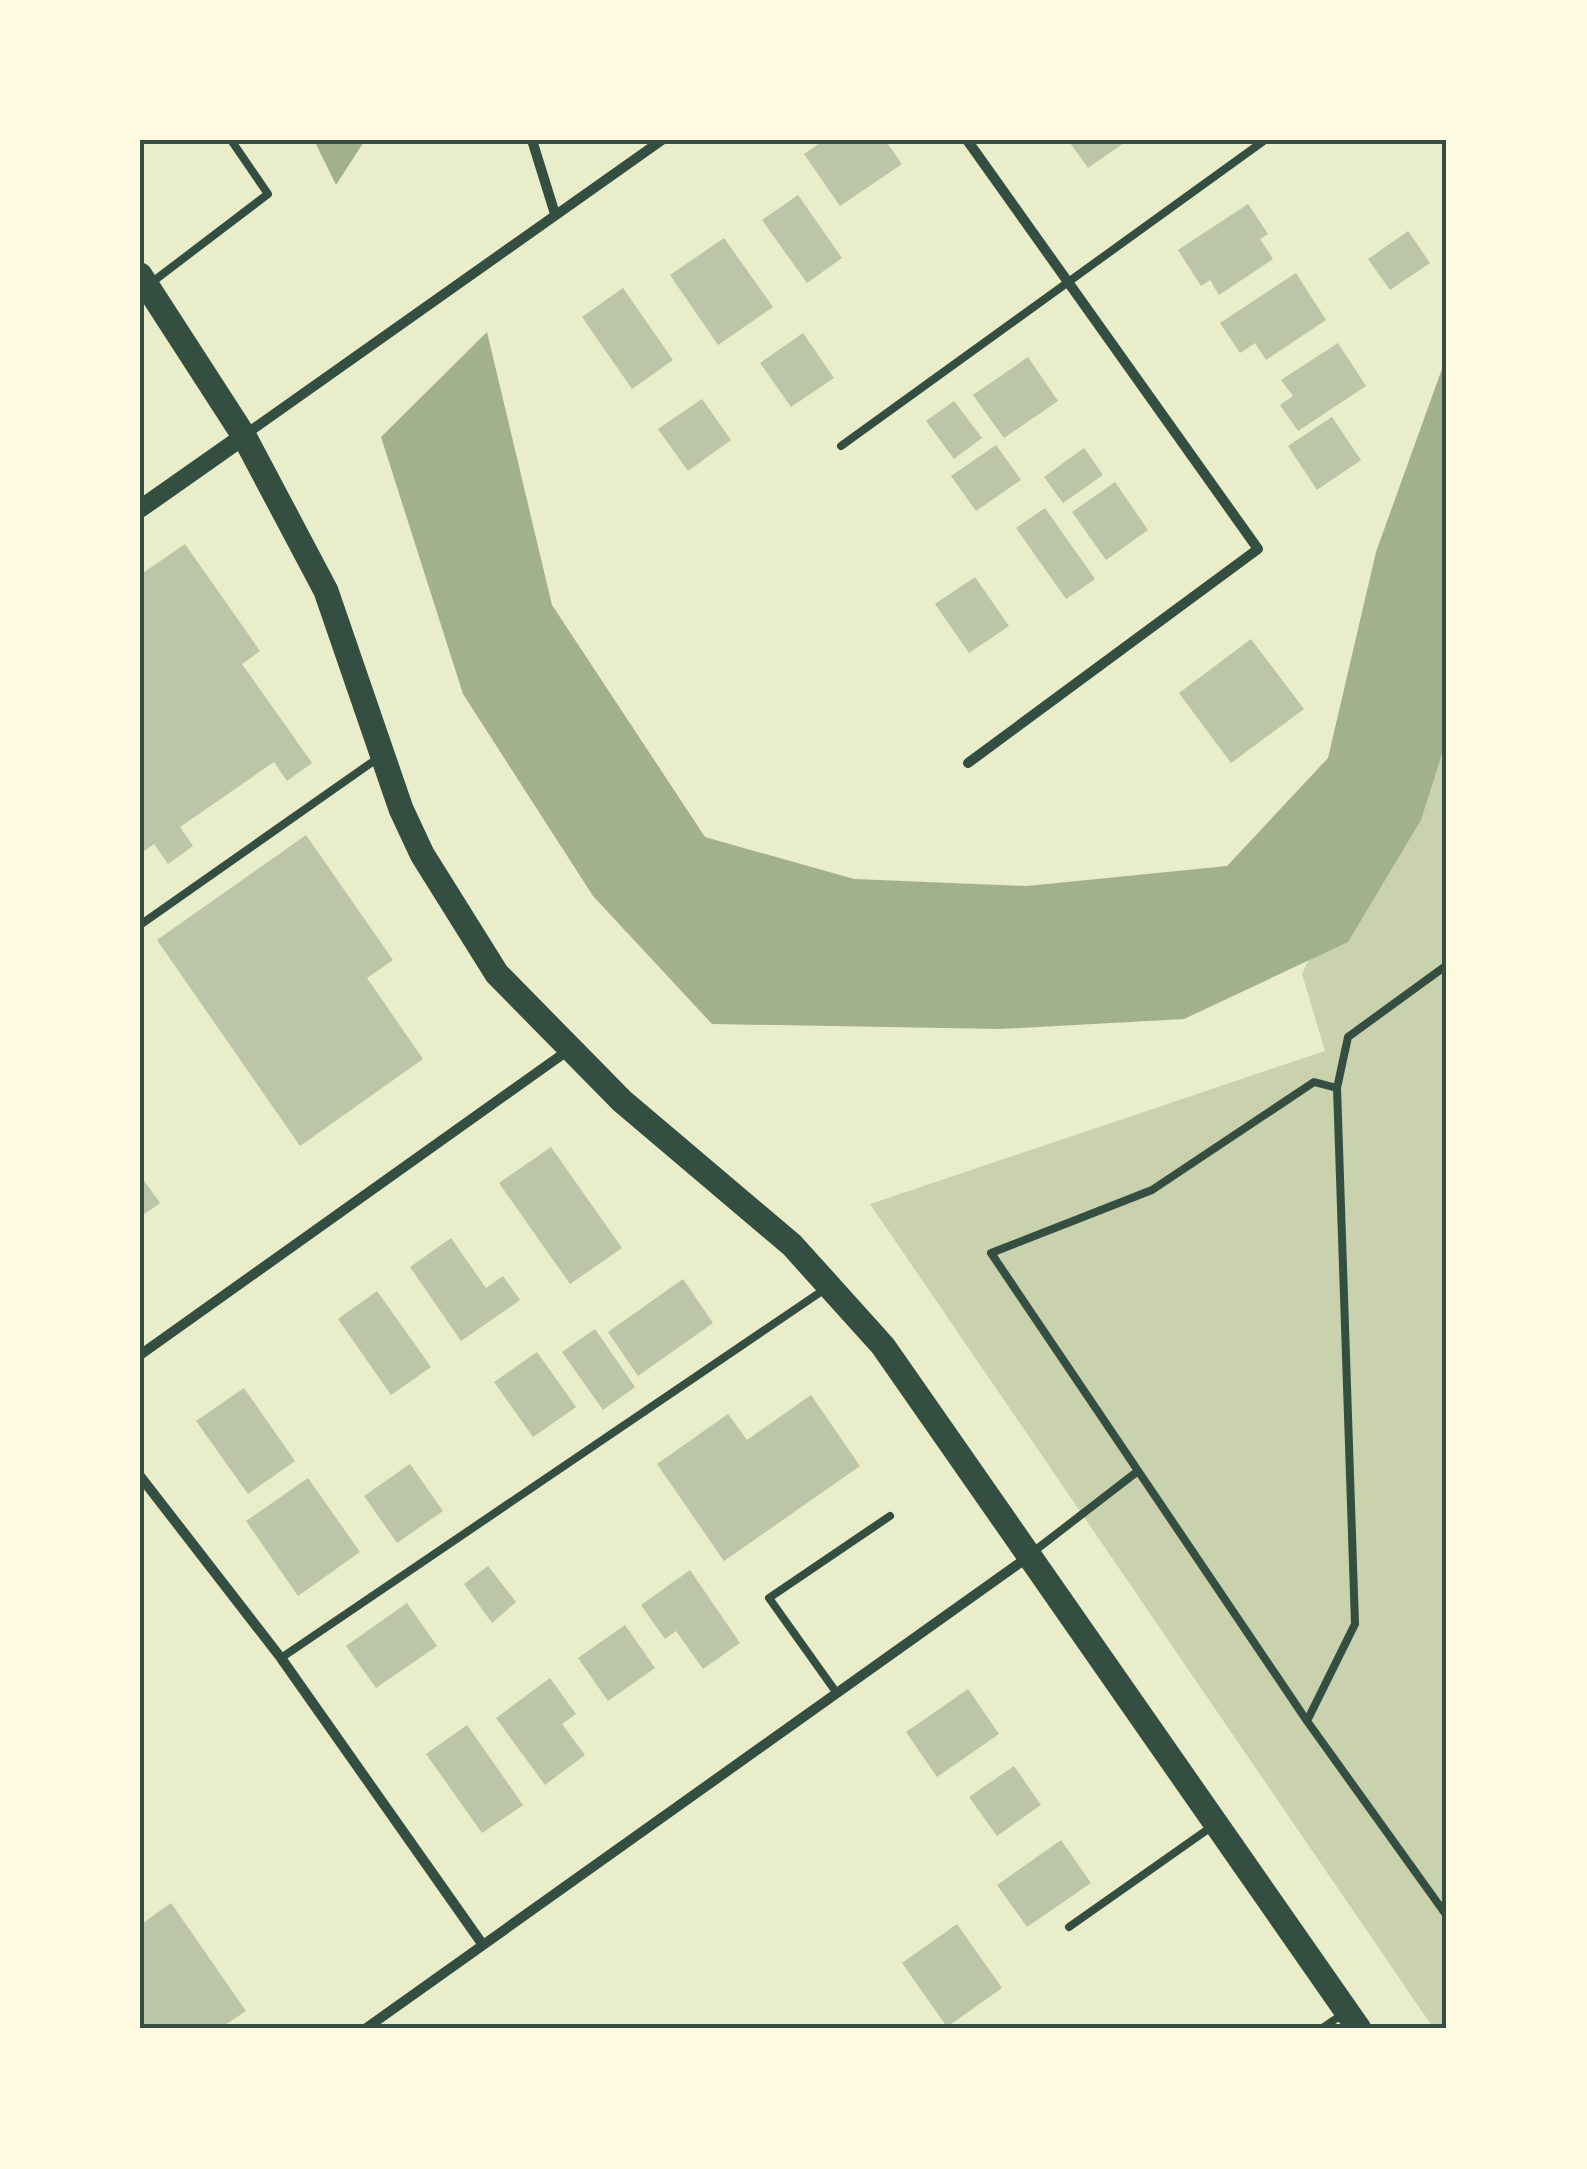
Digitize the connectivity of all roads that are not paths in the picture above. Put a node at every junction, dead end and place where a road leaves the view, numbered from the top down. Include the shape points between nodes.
1 (231, 140) edge
2 (532, 140) edge
3 (662, 140) edge
4 (967, 140) edge
5 (1265, 140) edge
6 (555, 214) junction
7 (144, 280) edge
8 (1068, 282) junction
9 (244, 436) junction
10 (842, 446) dead end
11 (140, 509) edge
12 (382, 755) junction
13 (968, 763) dead end
14 (140, 924) edge
15 (1447, 965) edge
16 (570, 1049) junction
17 (1337, 1088) junction
18 (829, 1286) junction
19 (140, 1354) edge
20 (1138, 1471) junction
21 (140, 1476) edge
22 (890, 1516) dead end
23 (1030, 1555) junction
24 (281, 1658) junction
25 (836, 1692) junction
26 (1307, 1721) junction
27 (1218, 1823) junction
28 (1447, 1916) edge
29 (1069, 1927) dead end
30 (483, 1945) junction
31 (1353, 2020) edge
32 (365, 2029) edge
33 (1321, 2029) edge

1 - 7 lane via 268,194
2 - 6 street
3 - 6 street
4 - 8 street
5 - 8 lane
6 - 9 street
7 - 9 main road
8 - 10 lane
8 - 13 street via 1258,549
9 - 11 street
9 - 12 main road via 326,591
12 - 14 lane
12 - 16 main road via 422,854 496,974
15 - 17 lane via 1348,1036
16 - 18 main road via 792,1245
16 - 19 street
17 - 20 lane via 1314,1082 1152,1190 991,1252
17 - 26 lane via 1355,1624
18 - 23 main road via 883,1346
18 - 24 lane
20 - 23 lane
20 - 26 lane
21 - 24 street
22 - 25 lane via 769,1598
23 - 25 street
23 - 27 main road
24 - 30 street
25 - 30 street
26 - 28 lane
27 - 29 lane
27 - 31 main road
30 - 32 street
31 - 33 lane

